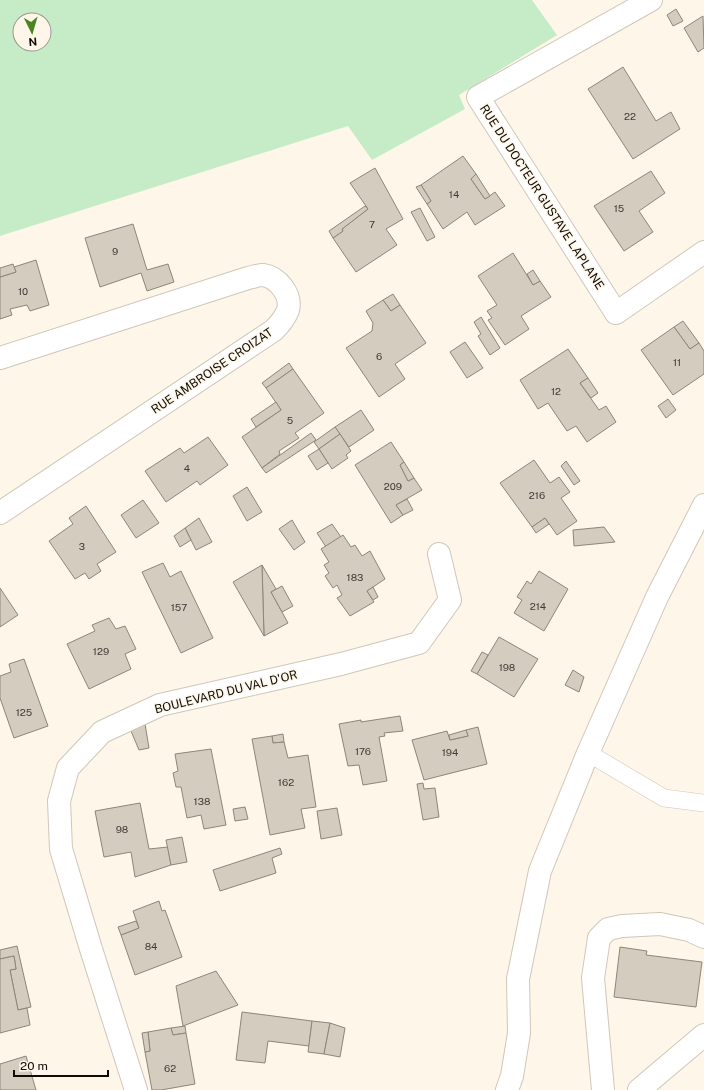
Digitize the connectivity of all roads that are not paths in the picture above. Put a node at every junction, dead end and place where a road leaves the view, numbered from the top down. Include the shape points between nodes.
1 (651, 0) edge
2 (704, 252) edge
3 (0, 358) edge
4 (704, 505) edge
5 (0, 513) edge
6 (439, 554) dead end
7 (588, 753) junction
8 (704, 803) edge
9 (704, 937) edge
10 (704, 1035) edge
11 (136, 1090) edge
12 (506, 1090) edge
13 (603, 1090) edge
14 (639, 1090) edge

1 - 2 street, RUE DU DOCTEUR GUSTAVE LAPLANE via 478,97 616,313
3 - 5 street, RUE AMBROISE CROIZAT via 248,278 263,275 274,278 287,296 288,308 283,321 274,330
4 - 7 street via 657,597
6 - 11 street, BOULEVARD DU VAL D'OR via 450,600 419,643 341,664 160,705 102,732 68,768 59,801 61,849 90,949
7 - 8 lane via 664,798
7 - 12 street via 540,871 518,979 519,1033 512,1076
9 - 13 street via 689,930 660,924 608,929 599,938 593,978
10 - 14 street

